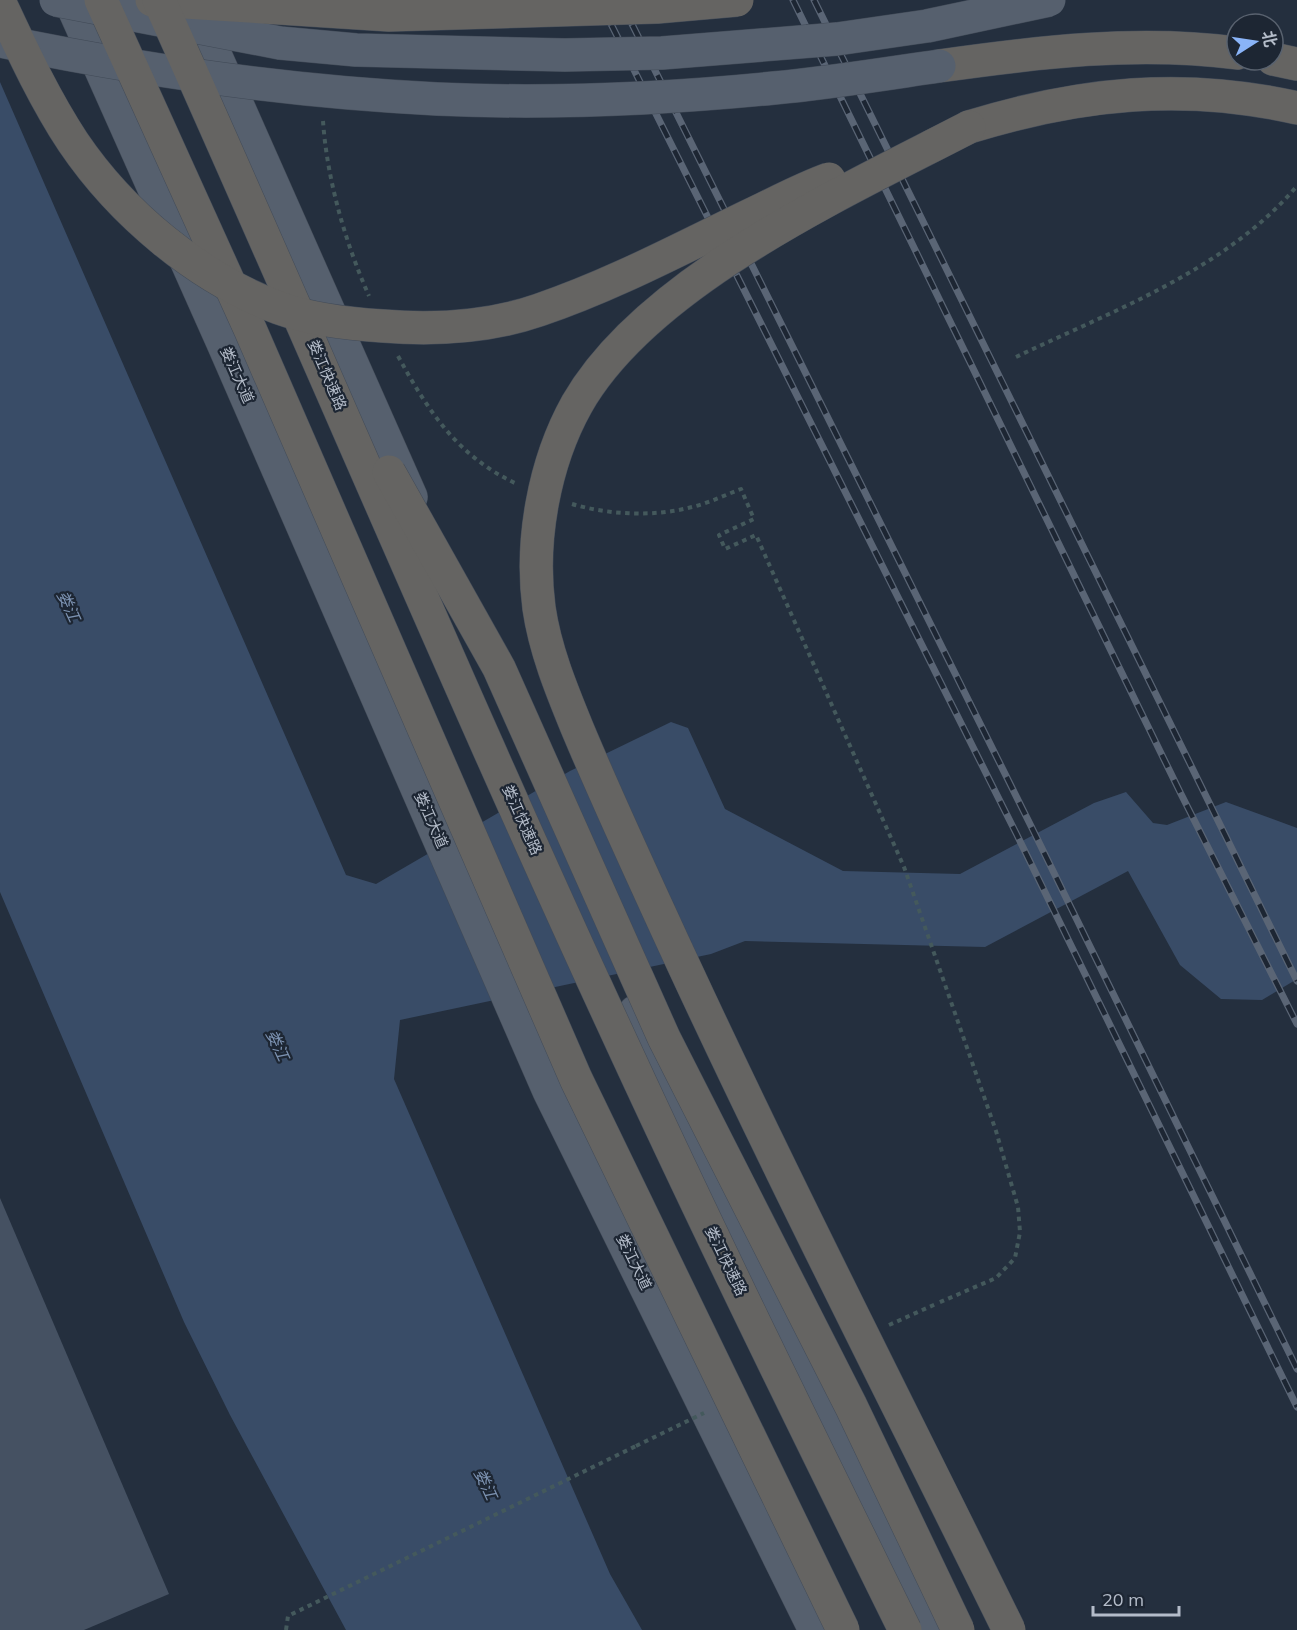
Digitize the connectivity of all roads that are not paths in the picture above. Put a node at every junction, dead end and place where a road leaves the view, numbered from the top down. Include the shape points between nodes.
1 (56, 0) edge
2 (70, 0) edge
3 (101, 0) edge
4 (152, 0) edge
5 (159, 0) edge
6 (191, 0) edge
7 (507, 0) edge
8 (737, 0) edge
9 (1049, 0) edge
10 (0, 3) edge
11 (546, 9) junction
12 (0, 41) edge
13 (1225, 52) edge
14 (939, 66) joint
15 (1297, 108) edge
16 (969, 128) junction
17 (299, 310) junction
18 (815, 1630) edge
19 (843, 1630) edge
20 (905, 1630) edge
21 (932, 1630) edge
22 (958, 1630) edge
23 (1009, 1630) edge

1 - 9 main road, bridge via 280,43 356,50 565,54 662,53 837,39 927,26
2 - 18 main road, 娄江大道 via 549,1091
3 - 19 highway, bridge via 250,329 576,1079
4 - 11 highway, bridge via 389,15
5 - 17 highway, 娄江快速路, bridge
6 - 21 main road via 623,984 826,1417
7 - 11 highway
8 - 11 highway, bridge via 657,7
10 - 16 highway, bridge via 40,86 74,143 139,219 177,250 245,292 280,309 337,322 427,327 525,315 653,262 815,184
12 - 14 main road, bridge via 104,63 275,87 439,99 589,99 775,88
13 - 14 highway via 1194,48 1116,48 1016,55
15 - 16 highway via 1201,95 1123,95 1046,106
16 - 23 highway, bridge via 827,201 741,252 676,297 609,359 576,405 554,459 542,514 537,586 556,673 595,772 709,1021
17 - 20 highway, 娄江快速路, bridge via 627,1054
17 - 22 highway, bridge via 499,668 664,1038 851,1406

